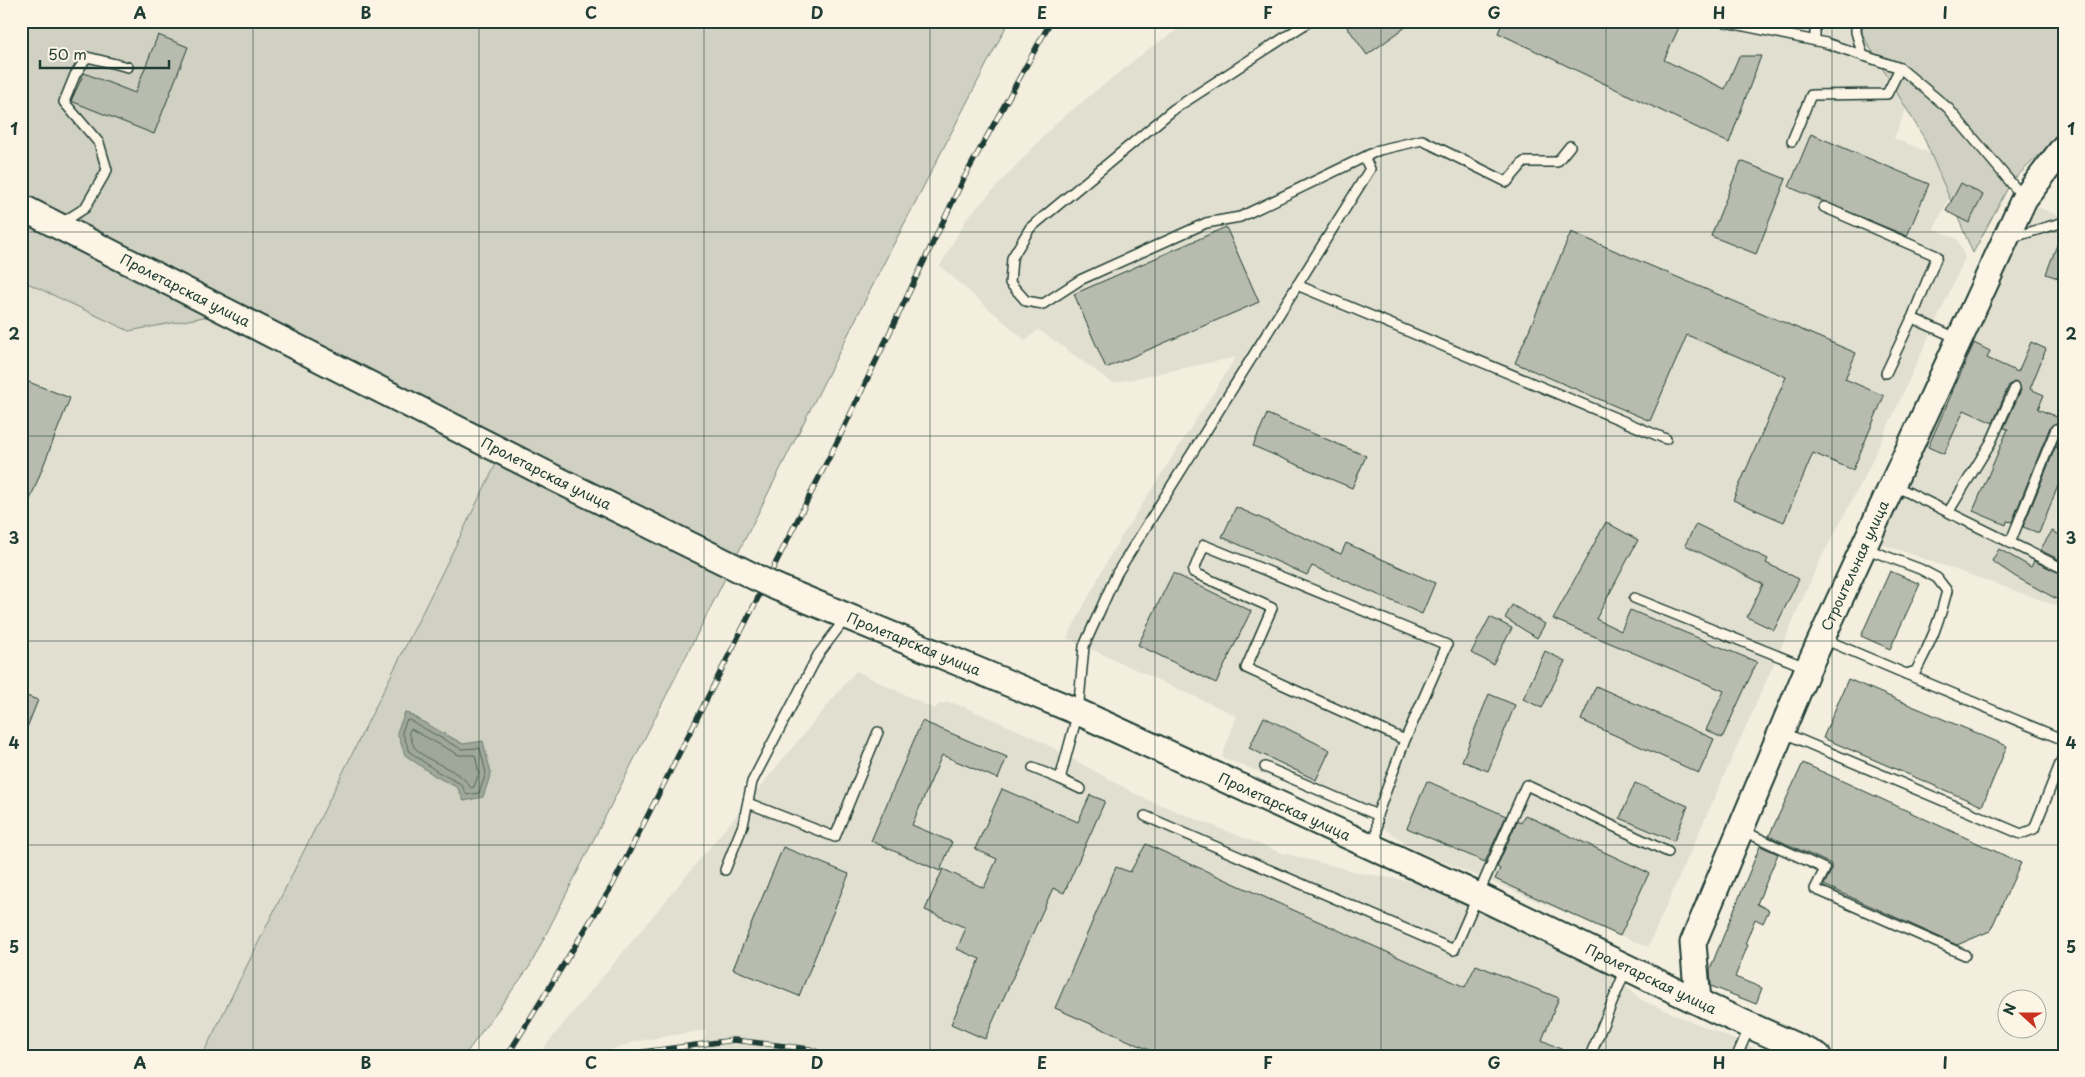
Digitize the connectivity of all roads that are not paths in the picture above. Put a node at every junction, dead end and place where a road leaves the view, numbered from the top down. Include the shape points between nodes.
1 (1310, 21) edge
2 (1720, 21) edge
3 (1815, 21) edge
4 (1856, 21) edge
5 (1815, 41) junction
6 (1863, 56) junction
7 (128, 67) dead end
8 (1900, 68) junction
9 (1792, 141) dead end
10 (1570, 146) dead end
11 (2063, 148) edge
12 (1365, 159) junction
13 (2024, 199) junction
14 (21, 207) edge
15 (1824, 207) dead end
16 (2064, 222) edge
17 (58, 225) junction
18 (2005, 240) junction
19 (1297, 285) junction
20 (1912, 318) junction
21 (1959, 340) junction
22 (1886, 373) dead end
23 (2015, 388) dead end
24 (2056, 429) dead end
25 (1666, 440) dead end
26 (1892, 485) junction
27 (1949, 511) junction
28 (2010, 543) junction
29 (1867, 549) dead end
30 (2064, 569) edge
31 (1634, 598) dead end
32 (846, 616) junction
33 (1826, 640) dead end
34 (1808, 668) junction
35 (1906, 674) junction
36 (1078, 712) junction
37 (878, 732) dead end
38 (1784, 733) dead end
39 (1405, 740) junction
40 (2064, 740) edge
41 (2064, 754) edge
42 (1265, 767) dead end
43 (1033, 768) dead end
44 (1060, 779) junction
45 (1081, 789) dead end
46 (748, 802) junction
47 (1377, 815) junction
48 (1145, 816) dead end
49 (1740, 830) junction
50 (1377, 850) junction
51 (1668, 852) dead end
52 (725, 870) dead end
53 (1479, 896) junction
54 (1965, 955) dead end
55 (1628, 967) junction
56 (1698, 1001) junction
57 (1750, 1025) junction
58 (1740, 1055) edge
59 (1590, 1056) edge
60 (1818, 1056) edge

1 - 12 lane via 1174,109 1030,228 1012,258 1010,284 1026,301 1043,304 1080,280 1188,231 1206,223 1240,217
2 - 5 lane
3 - 5 lane
4 - 6 lane
5 - 6 lane
6 - 8 lane
7 - 17 lane via 87,57 74,75 64,102 99,143 107,170 85,208
8 - 9 lane via 1887,94 1811,95
8 - 13 lane via 1948,108
10 - 12 lane via 1557,162 1524,162 1506,182 1422,140 1379,150
11 - 13 street, Строительная улица
12 - 19 lane via 1370,170
13 - 18 street, Строительная улица
14 - 17 street, Пролетарская улица
15 - 20 lane via 1937,256
16 - 18 lane
17 - 32 street, Пролетарская улица via 552,477 766,582
18 - 21 street, Строительная улица
19 - 25 lane
19 - 36 lane via 1117,573 1084,646
20 - 21 lane
20 - 22 lane
21 - 26 street, Строительная улица
23 - 27 lane via 1991,442
24 - 28 lane
26 - 27 lane
26 - 34 street, Строительная улица
27 - 28 lane
28 - 30 lane
29 - 35 lane via 1920,569 1937,578 1947,591 1927,651 1916,671
31 - 34 lane
32 - 36 street, Пролетарская улица
32 - 46 lane via 818,655 752,782
33 - 35 lane
34 - 49 street, Строительная улица
35 - 40 lane
36 - 44 lane
36 - 50 street, Пролетарская улица
37 - 46 lane via 835,837
38 - 41 lane via 2021,834 2034,829
39 - 39 lane via 1246,668 1272,608 1193,572 1204,545 1447,645
39 - 47 lane
42 - 47 lane
43 - 44 lane
44 - 45 lane
46 - 52 lane via 743,826
47 - 50 lane
48 - 53 lane via 1454,950
49 - 54 lane via 1825,869 1815,889
49 - 56 street, Строительная улица via 1693,943
50 - 53 street, Пролетарская улица
51 - 53 lane via 1526,785
53 - 55 street, Пролетарская улица
55 - 56 street, Пролетарская улица
55 - 59 lane
56 - 57 street, Пролетарская улица
57 - 58 lane
57 - 60 street, Пролетарская улица

